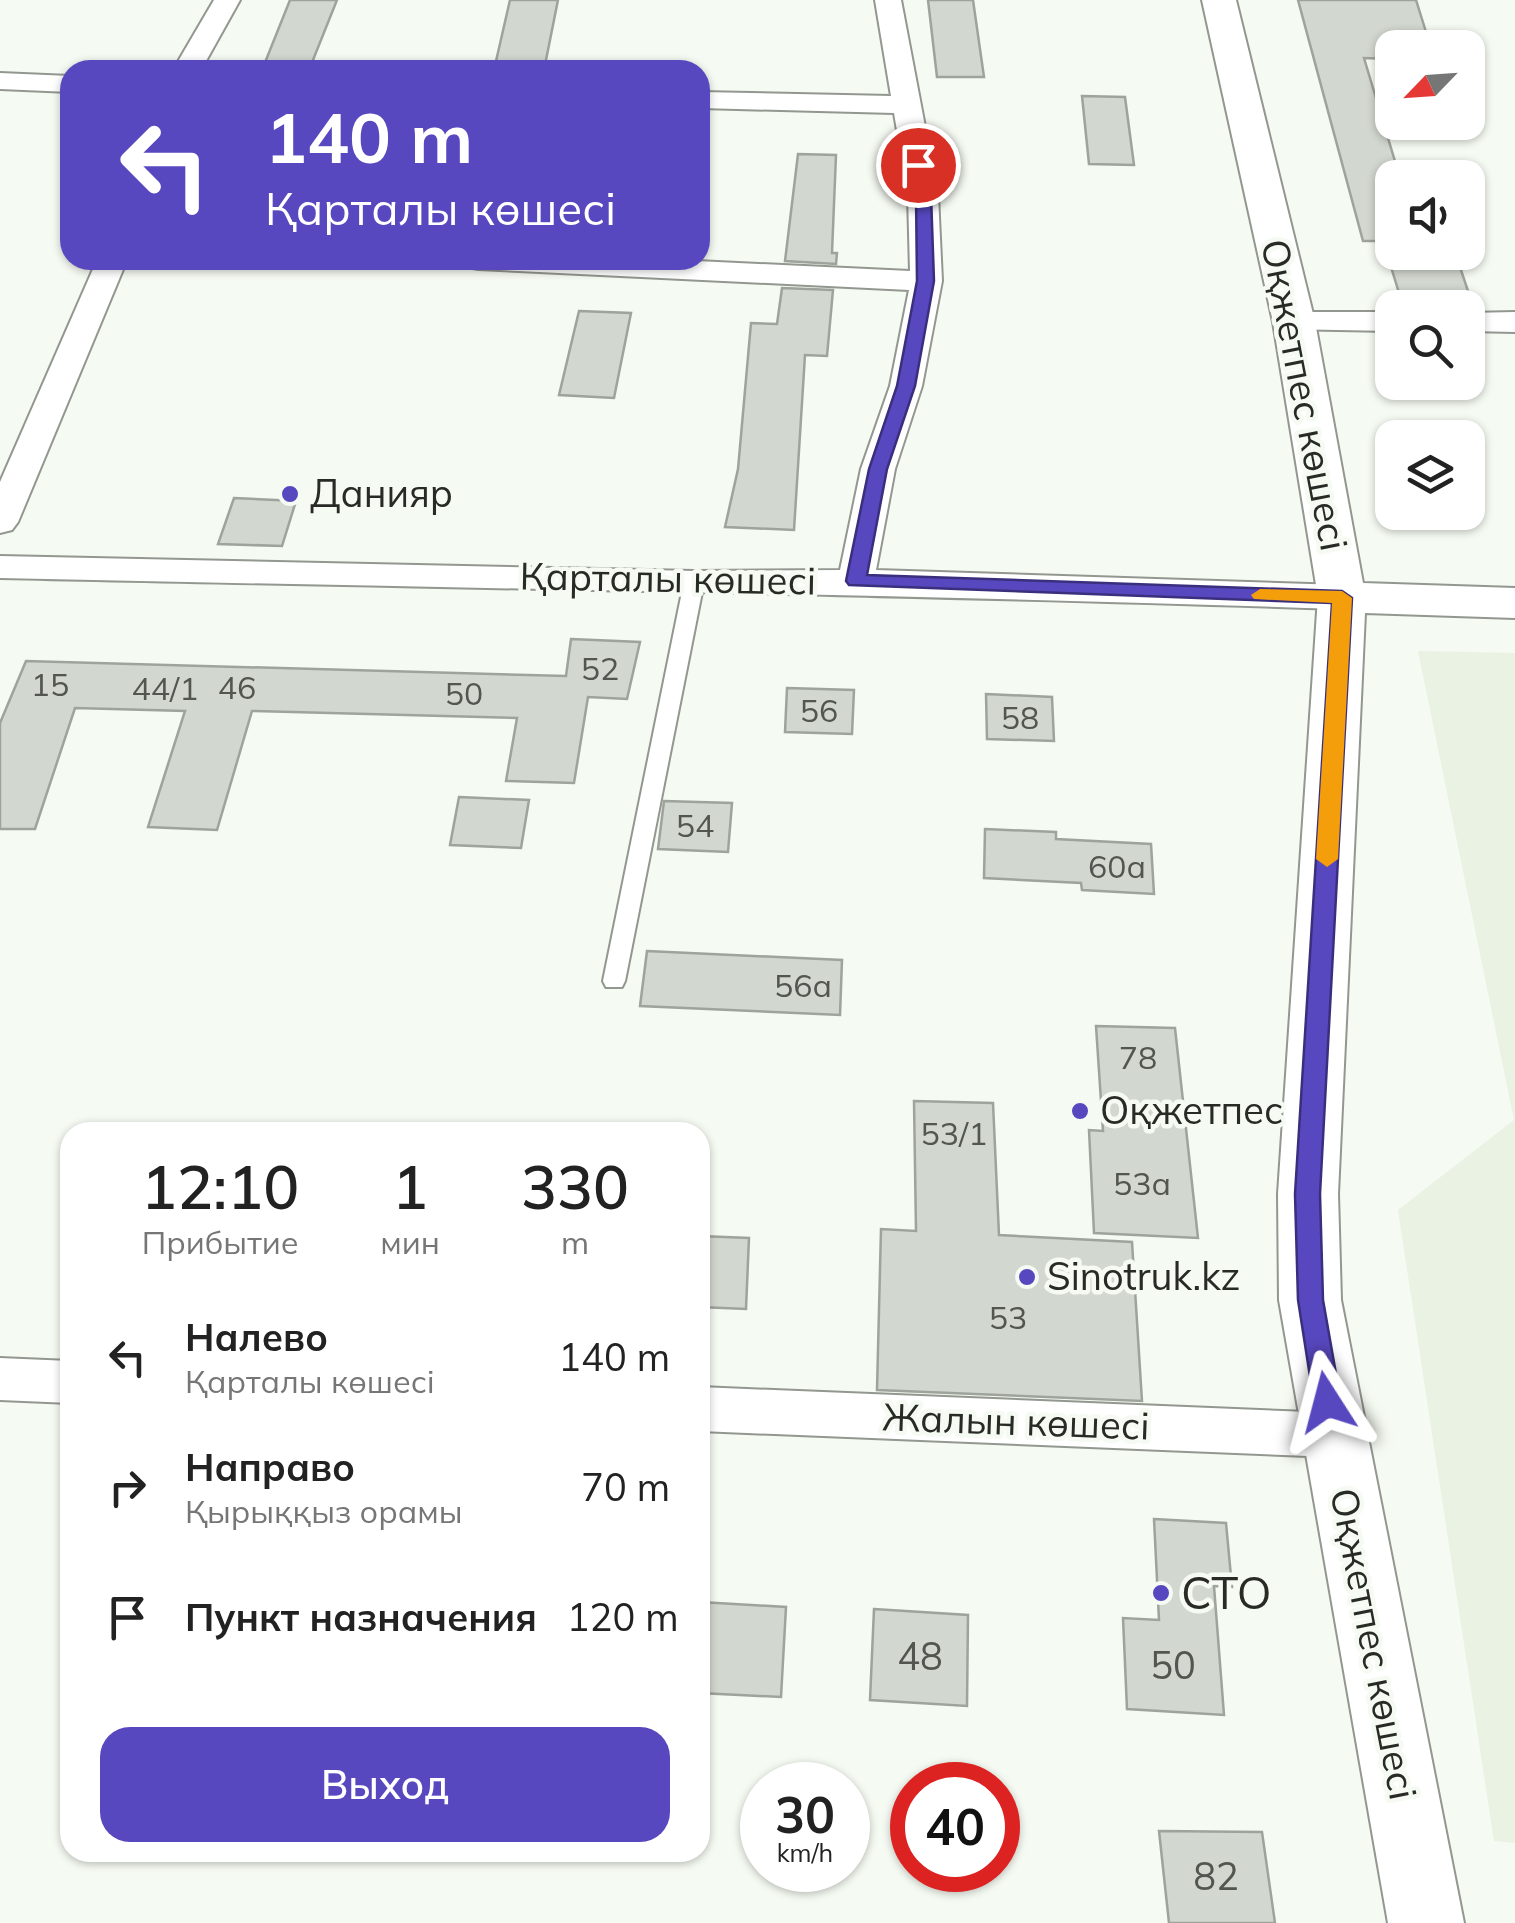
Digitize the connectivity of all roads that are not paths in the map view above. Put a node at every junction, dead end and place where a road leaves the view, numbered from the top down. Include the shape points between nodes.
1 (227, 0) edge
2 (888, 0) edge
3 (1219, 0) edge
4 (194, 60) edge
5 (0, 82) edge
6 (60, 84) edge
7 (710, 100) edge
8 (906, 104) junction
9 (108, 270) edge
10 (691, 270) edge
11 (926, 281) junction
12 (1294, 322) junction
13 (1375, 322) edge
14 (1485, 322) edge
15 (1515, 322) edge
16 (0, 522) edge
17 (0, 567) edge
18 (856, 581) junction
19 (694, 582) junction
20 (1342, 598) junction
21 (1515, 604) edge
22 (614, 981) dead end
23 (0, 1380) edge
24 (60, 1382) edge
25 (710, 1409) edge
26 (1333, 1436) junction
27 (1426, 1923) edge

1 - 4 street
2 - 8 street
3 - 12 street, Оқжетпес көшесі
5 - 6 street
7 - 8 street
8 - 11 street via 924,195
9 - 16 street
10 - 11 street
11 - 18 street
12 - 13 street
12 - 20 street, Оқжетпес көшесі
14 - 15 street
17 - 19 street, Қарталы көшесі
18 - 19 street, Қарталы көшесі
18 - 20 street, Қарталы көшесі
19 - 22 lane
20 - 21 street, Қарталы көшесі
20 - 26 street, Оқжетпес көшесі via 1308,1194 1310,1300
23 - 24 street
25 - 26 street, Жалын көшесі
26 - 27 street, Оқжетпес көшесі

